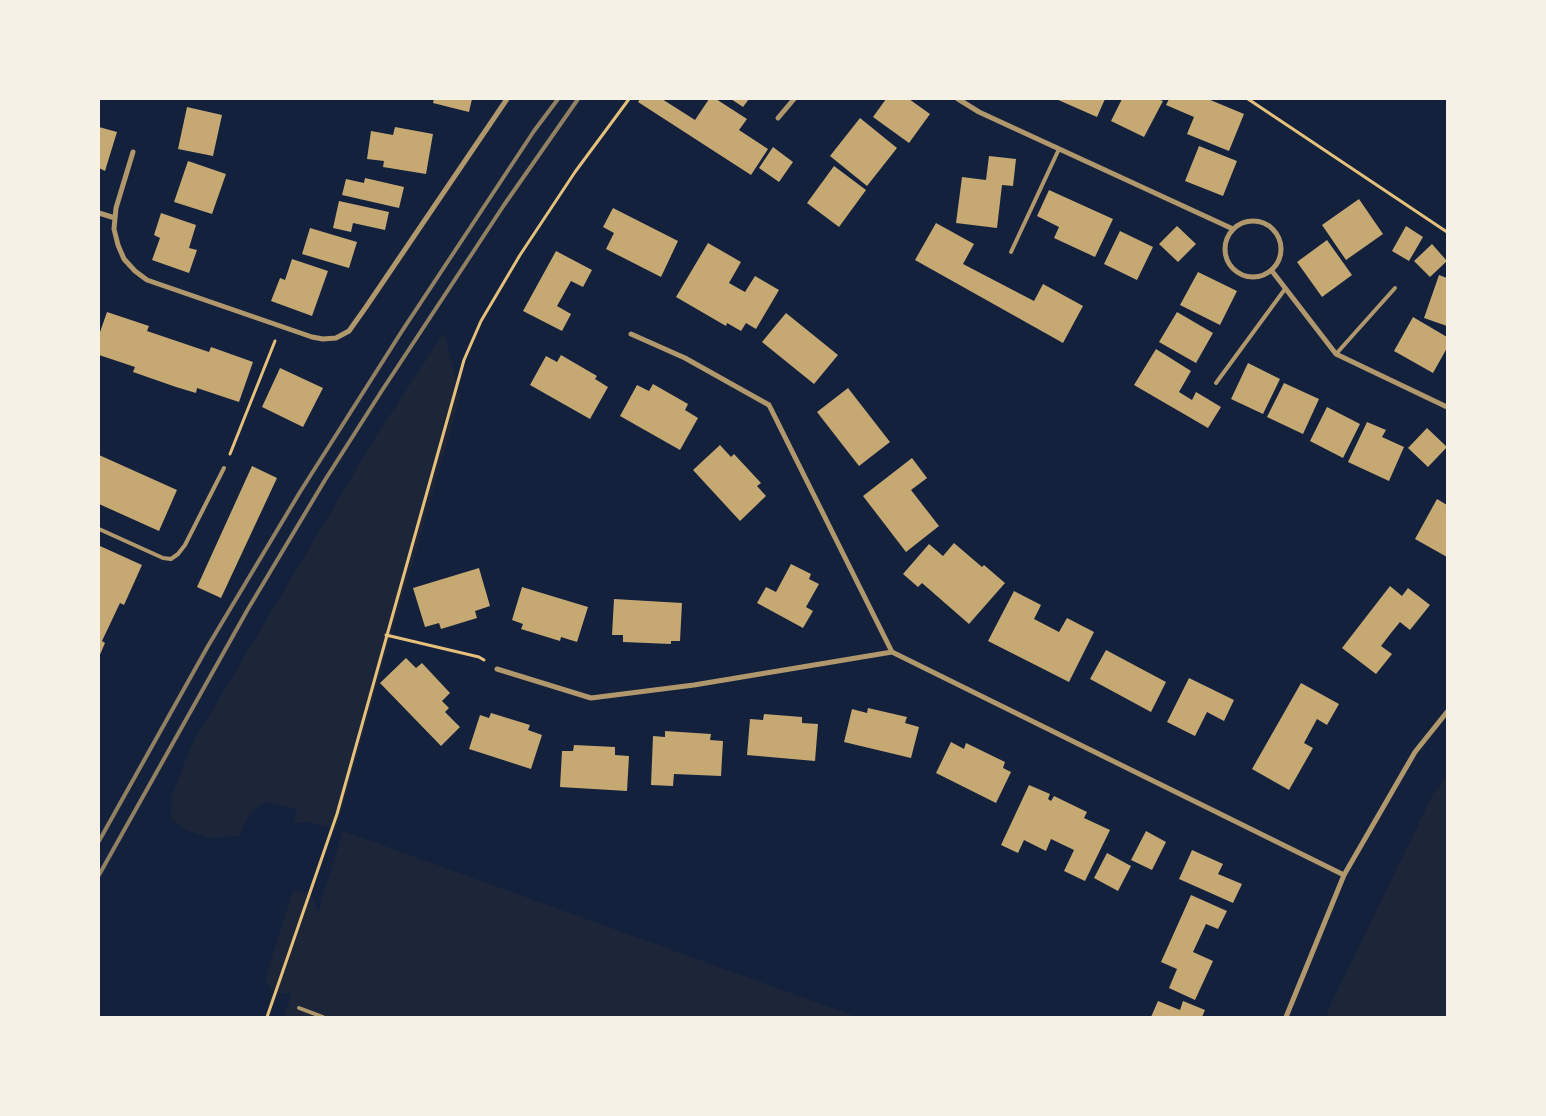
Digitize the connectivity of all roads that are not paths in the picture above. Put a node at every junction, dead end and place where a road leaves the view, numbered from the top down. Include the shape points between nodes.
1 (507, 99) edge
2 (794, 99) edge
3 (958, 99) edge
4 (778, 118) dead end
5 (1059, 148) junction
6 (133, 152) dead end
7 (99, 213) edge
8 (115, 218) junction
9 (1233, 229) junction
10 (1011, 252) dead end
11 (1272, 271) junction
12 (1395, 288) dead end
13 (1286, 289) junction
14 (631, 334) dead end
15 (1336, 354) junction
16 (1216, 383) dead end
17 (1447, 407) edge
18 (224, 468) road end
19 (99, 529) edge
20 (892, 652) junction
21 (497, 669) road end
22 (1447, 712) edge
23 (1344, 875) junction
24 (299, 1008) dead end
25 (323, 1017) edge
26 (1286, 1017) edge

1 - 8 street via 386,278 348,331 336,338 312,337 147,280 124,259 114,229
2 - 4 street
3 - 5 street
5 - 9 street
5 - 10 lane
6 - 8 street
7 - 8 street
9 - 11 street via 1225,244 1225,253 1234,271 1253,278
9 - 11 street via 1251,221 1270,226 1277,233 1282,252
11 - 13 street
12 - 15 lane
13 - 15 street
13 - 16 lane
14 - 20 street via 685,358 769,405
15 - 17 street
18 - 19 lane via 185,545 171,559
20 - 21 street via 694,685 591,698
20 - 23 street
22 - 23 street via 1415,752
23 - 26 street
24 - 25 lane

